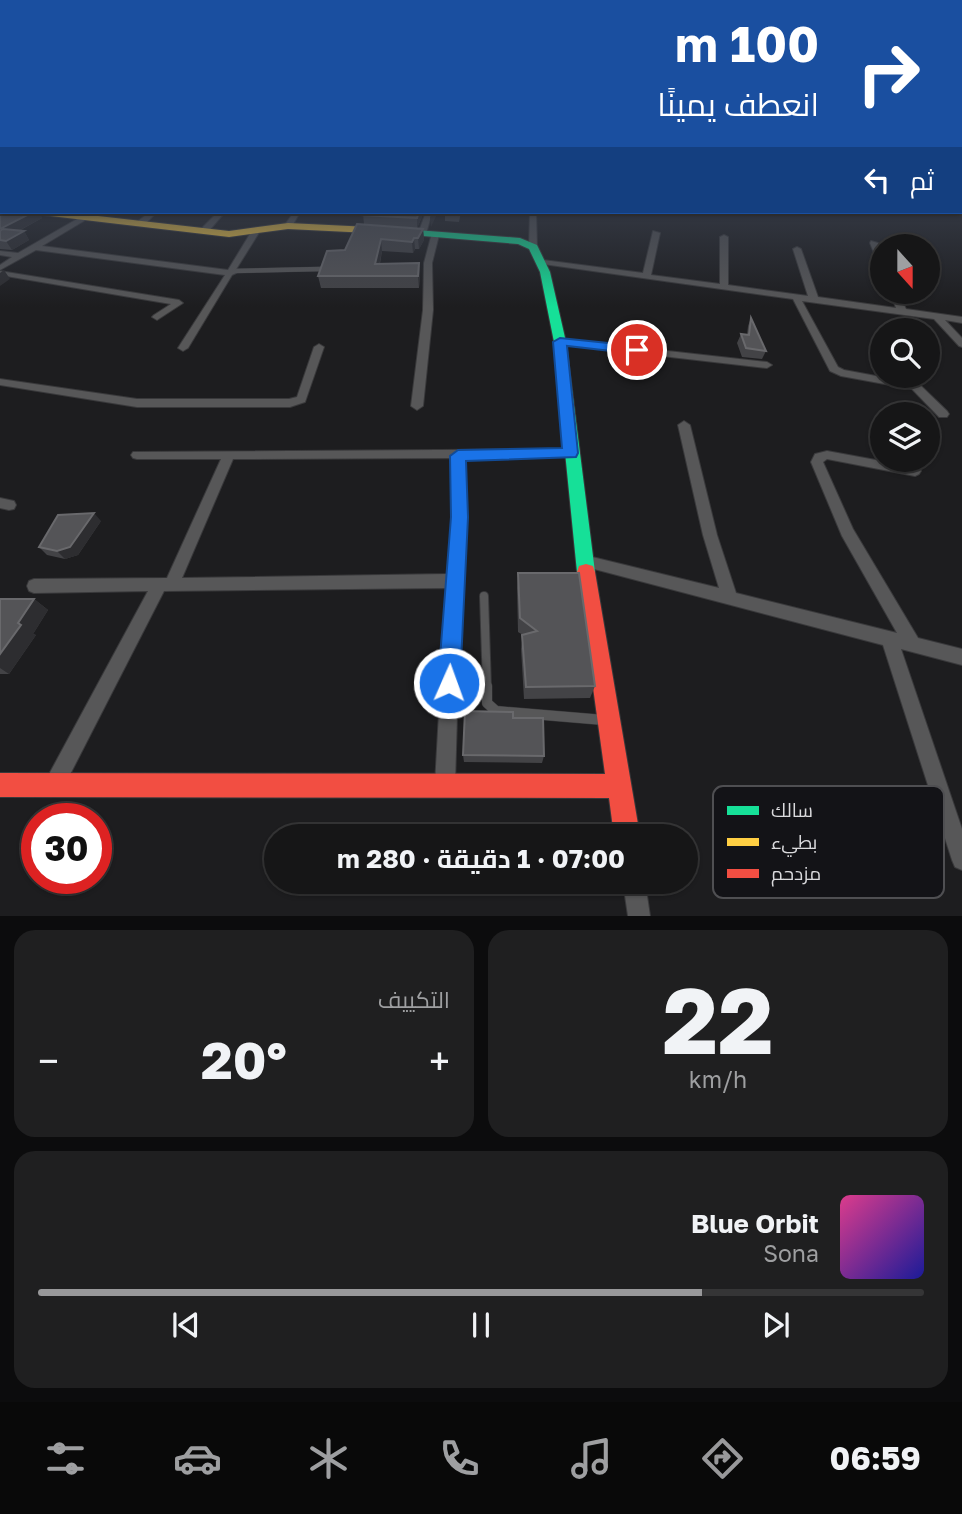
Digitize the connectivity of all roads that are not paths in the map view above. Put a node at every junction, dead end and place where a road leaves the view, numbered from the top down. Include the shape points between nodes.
1 (76, 222) edge
2 (122, 222) edge
3 (143, 222) edge
4 (213, 222) edge
5 (284, 222) edge
6 (317, 222) edge
7 (429, 222) edge
8 (533, 222) edge
9 (140, 224) junction
10 (204, 231) junction
11 (256, 231) junction
12 (656, 233) dead end
13 (429, 234) junction
14 (724, 237) dead end
15 (34, 247) junction
16 (533, 247) junction
17 (797, 249) dead end
18 (0, 253) edge
19 (20, 256) junction
20 (543, 262) junction
21 (321, 269) edge
22 (0, 270) edge
23 (233, 272) junction
24 (647, 276) junction
25 (724, 287) junction
26 (796, 297) junction
27 (814, 300) junction
28 (899, 304) edge
29 (902, 312) junction
30 (157, 317) dead end
31 (937, 317) junction
32 (962, 320) edge
33 (560, 342) junction
34 (962, 344) edge
35 (319, 347) dead end
36 (183, 348) dead end
37 (767, 365) dead end
38 (0, 382) edge
39 (417, 406) dead end
40 (943, 414) dead end
41 (684, 425) dead end
42 (570, 453) junction
43 (137, 455) dead end
44 (229, 455) junction
45 (458, 456) junction
46 (870, 463) edge
47 (584, 561) junction
48 (454, 581) junction
49 (165, 585) junction
50 (34, 586) dead end
51 (484, 596) dead end
52 (730, 598) junction
53 (890, 640) junction
54 (914, 646) junction
55 (962, 657) edge
56 (609, 720) junction
57 (444, 784) junction
58 (0, 785) edge
59 (54, 785) junction
60 (620, 786) junction
61 (938, 786) edge
62 (944, 805) edge
63 (625, 824) edge
64 (962, 860) edge
65 (636, 894) edge
66 (639, 915) edge

1 - 15 street
2 - 9 street
3 - 9 street
4 - 10 street
5 - 11 street
6 - 13 street
7 - 13 street
8 - 16 street
9 - 10 street
10 - 11 street
11 - 23 street
12 - 24 street
13 - 16 street via 520,241
13 - 39 street via 428,310
14 - 25 street
15 - 19 street
15 - 23 street
16 - 20 street
17 - 27 street
18 - 19 street
19 - 22 street
20 - 24 street
20 - 33 street
21 - 23 lane
22 - 30 street via 179,303
23 - 36 street
24 - 25 street
25 - 26 street
26 - 27 street
26 - 40 street via 834,369 915,386
27 - 29 street
28 - 29 street
29 - 31 street
31 - 32 street
31 - 34 street
33 - 37 street
33 - 42 street
35 - 38 street via 304,393 289,403 137,403
41 - 52 street via 709,535
42 - 45 street
42 - 47 street
43 - 44 street
44 - 45 street
44 - 49 street
45 - 48 street
46 - 54 street via 827,455 817,462 847,532
47 - 52 street
47 - 56 street
48 - 49 street
48 - 57 street
49 - 50 street
49 - 59 street
51 - 56 lane via 487,703 496,711
52 - 53 street
53 - 54 street
53 - 61 street
54 - 55 street
56 - 60 street
57 - 59 street
57 - 60 street
58 - 59 street
60 - 63 street
62 - 64 street
65 - 66 street

